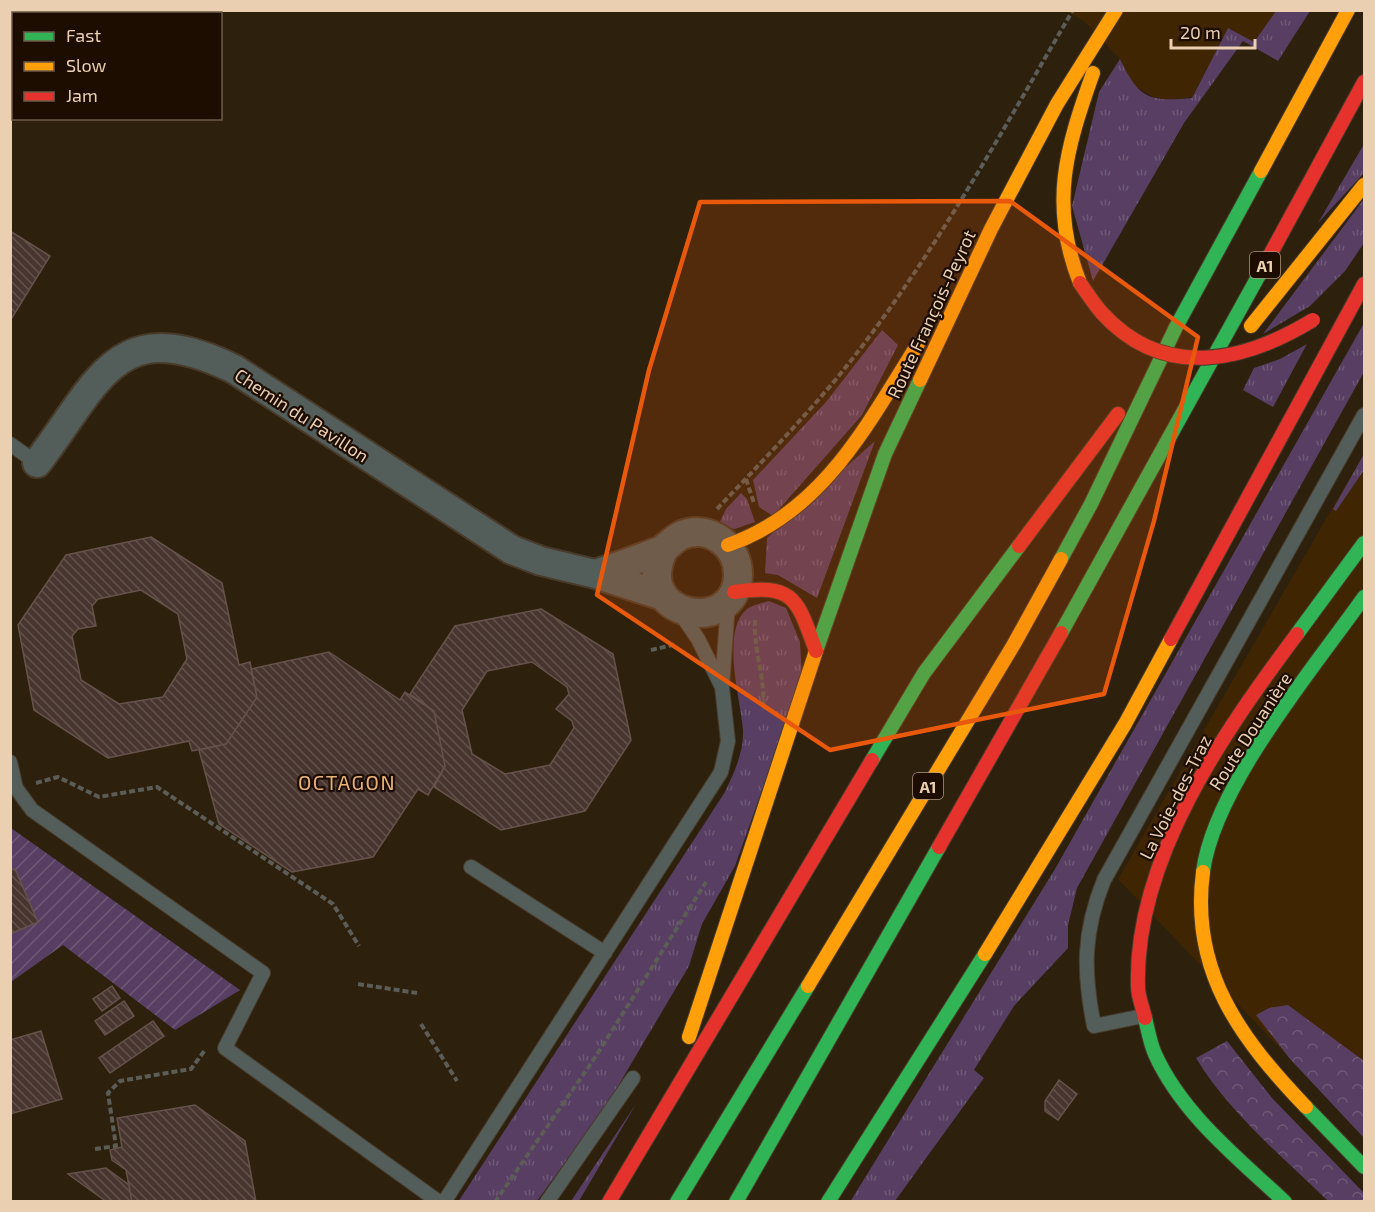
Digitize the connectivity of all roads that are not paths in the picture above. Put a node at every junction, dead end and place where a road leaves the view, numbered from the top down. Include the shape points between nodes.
1 (1348, 10) edge
2 (1114, 15) edge
3 (1365, 82) edge
4 (1365, 185) edge
5 (991, 229) junction
6 (1365, 270) edge
7 (1365, 284) edge
8 (1343, 293) dead end
9 (1317, 316) dead end
10 (1159, 360) junction
11 (1365, 415) edge
12 (10, 444) edge
13 (1166, 448) junction
14 (37, 463) joint
15 (1365, 543) edge
16 (728, 545) junction
17 (664, 549) junction
18 (595, 574) junction
19 (731, 596) junction
20 (1365, 597) edge
21 (670, 602) junction
22 (816, 651) junction
23 (722, 687) junction
24 (10, 762) edge
25 (471, 867) dead end
26 (605, 953) junction
27 (1143, 1017) junction
28 (633, 1078) dead end
29 (666, 1101) junction
30 (1365, 1167) edge
31 (442, 1202) edge
32 (547, 1202) edge
33 (609, 1202) edge
34 (677, 1202) edge
35 (736, 1202) edge
36 (828, 1202) edge
37 (1285, 1202) edge

1 - 10 main road, A1
2 - 5 main road, Route François-Peyrot via 1057,105
2 - 9 main road, bridge via 1074,125 1063,169 1064,238 1080,283 1093,304 1128,337 1181,357 1220,358 1251,352 1280,341
3 - 13 main road, A1
4 - 13 main road via 1267,304
5 - 16 main road via 856,441 795,509 762,532
5 - 22 main road, Route François-Peyrot via 885,454
6 - 8 main road
7 - 36 main road via 1125,724
10 - 29 main road via 924,673
10 - 34 main road, A1 via 1091,504 1014,644
11 - 27 lane via 1104,880 1089,923 1086,985 1094,1026
12 - 14 lane
13 - 35 main road, A1
14 - 18 street, Chemin du Pavillon via 115,362 147,347 168,347 210,357 234,369 512,550
15 - 27 main road, La Voie-des-Traz via 1237,720 1167,845 1148,894 1138,942 1136,962
16 - 17 street via 702,532 681,536
16 - 19 street via 738,567
17 - 18 street
17 - 21 street via 656,572
18 - 21 street, Chemin du Pavillon
19 - 21 street via 705,613 691,614
19 - 22 main road via 768,586 790,597 800,610
19 - 23 lane
20 - 30 main road, Route Douanière via 1254,753 1226,801 1208,845 1199,891 1200,928 1211,973 1241,1029 1267,1064
21 - 23 lane via 698,639
22 - 29 main road, Route François-Peyrot
23 - 26 lane via 728,741 721,772
24 - 31 lane via 16,788 32,810 263,973 225,1048
25 - 26 lane
26 - 31 lane
27 - 37 main road, La Voie-des-Traz via 1154,1051 1185,1101 1206,1127
28 - 32 lane
29 - 33 main road

